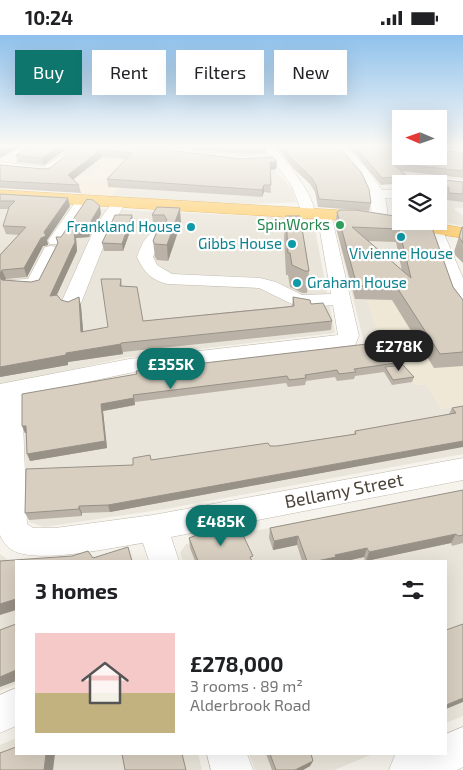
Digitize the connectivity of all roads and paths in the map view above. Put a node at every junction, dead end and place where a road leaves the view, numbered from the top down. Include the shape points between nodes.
1 (295, 180) edge
2 (369, 180) edge
3 (447, 182) edge
4 (463, 184) edge
5 (377, 194) junction
6 (392, 194) edge
7 (0, 195) edge
8 (84, 200) junction
9 (119, 203) junction
10 (316, 214) junction
11 (378, 219) junction
12 (392, 222) edge
13 (434, 230) edge
14 (441, 230) edge
15 (463, 233) edge
16 (159, 235) edge
17 (13, 284) edge
18 (460, 290) edge
19 (340, 299) junction
20 (71, 303) edge
21 (5, 391) edge
22 (463, 469) edge
23 (153, 528) junction
24 (6, 531) edge
25 (164, 560) edge
26 (15, 707) edge
27 (0, 714) edge
28 (463, 747) edge
29 (447, 754) edge
30 (227, 755) edge
31 (445, 755) edge
32 (232, 770) edge
33 (410, 770) edge

1 - 10 street via 308,207
2 - 5 street
3 - 4 street
5 - 6 street
5 - 11 street
7 - 8 highway
8 - 9 highway
8 - 17 street via 34,284
9 - 10 highway
9 - 20 street via 104,225
10 - 11 highway
10 - 19 street
11 - 12 highway
13 - 18 street
14 - 15 highway
16 - 19 street via 150,243 145,257 150,268 168,279 260,283 271,285 296,300
19 - 21 street via 348,339 128,365
21 - 24 street, Bellamy Street
22 - 23 street, Bellamy Street
23 - 24 street, Bellamy Street via 55,542 22,540
23 - 25 street
26 - 27 street
28 - 29 street
30 - 32 street
31 - 33 street

